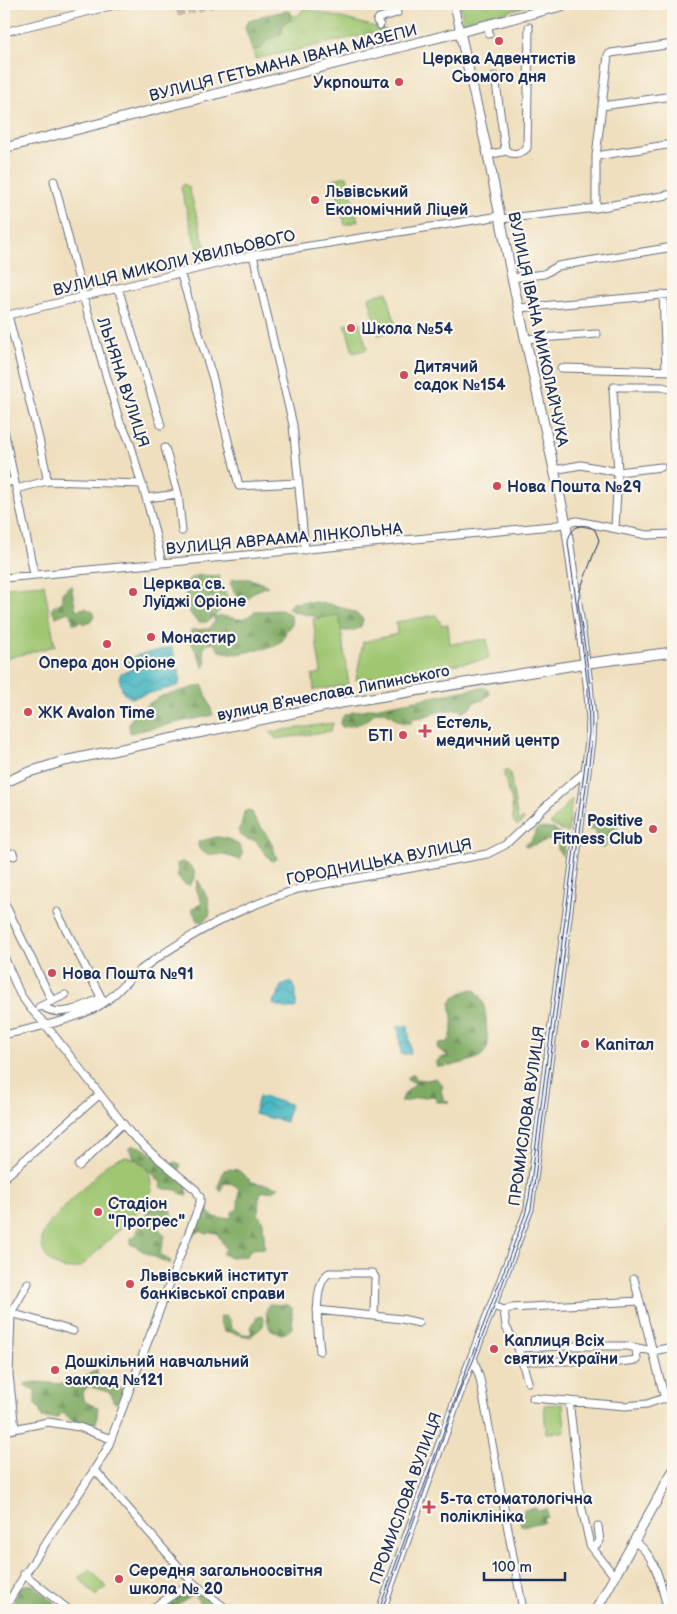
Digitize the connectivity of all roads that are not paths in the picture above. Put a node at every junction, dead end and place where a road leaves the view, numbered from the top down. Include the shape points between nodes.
1 (119, 4) edge
2 (454, 4) edge
3 (569, 4) edge
4 (398, 14) dead end
5 (529, 21) junction
6 (380, 26) dead end
7 (4, 32) edge
8 (460, 32) junction
9 (673, 44) edge
10 (495, 76) dead end
11 (673, 96) edge
12 (602, 106) junction
13 (673, 144) edge
14 (4, 148) edge
15 (505, 150) junction
16 (488, 155) junction
17 (596, 156) junction
18 (54, 180) dead end
19 (673, 194) edge
20 (596, 208) junction
21 (500, 217) junction
22 (673, 247) edge
23 (253, 255) junction
24 (180, 272) junction
25 (512, 278) junction
26 (118, 288) junction
27 (663, 294) junction
28 (673, 294) edge
29 (83, 296) junction
30 (519, 308) junction
31 (6, 316) edge
32 (597, 334) dead end
33 (526, 339) junction
34 (561, 368) dead end
35 (670, 370) edge
36 (673, 390) edge
37 (161, 424) dead end
38 (4, 430) edge
39 (165, 448) dead end
40 (661, 467) dead end
41 (554, 470) junction
42 (618, 472) junction
43 (47, 480) junction
44 (14, 481) junction
45 (298, 482) junction
46 (4, 483) edge
47 (142, 484) junction
48 (16, 489) junction
49 (178, 494) junction
50 (147, 498) junction
51 (566, 524) junction
52 (615, 528) junction
53 (182, 531) dead end
54 (673, 534) edge
55 (305, 550) junction
56 (162, 563) junction
57 (34, 574) junction
58 (4, 578) edge
59 (673, 652) edge
60 (586, 663) junction
61 (586, 771) junction
62 (4, 783) edge
63 (14, 856) dead end
64 (4, 858) edge
65 (4, 902) edge
66 (57, 912) dead end
67 (4, 957) edge
68 (65, 995) dead end
69 (52, 1001) junction
70 (102, 1001) junction
71 (42, 1006) junction
72 (31, 1009) junction
73 (45, 1024) junction
74 (4, 1035) edge
75 (100, 1094) junction
76 (123, 1123) junction
77 (79, 1166) dead end
78 (4, 1178) edge
79 (634, 1279) dead end
80 (28, 1283) dead end
81 (640, 1301) junction
82 (492, 1306) junction
83 (317, 1310) junction
84 (504, 1310) junction
85 (7, 1313) edge
86 (374, 1316) junction
87 (419, 1323) dead end
88 (74, 1331) dead end
89 (673, 1346) edge
90 (518, 1348) junction
91 (636, 1348) junction
92 (320, 1351) dead end
93 (653, 1351) junction
94 (473, 1356) junction
95 (522, 1361) junction
96 (528, 1382) dead end
97 (673, 1395) edge
98 (533, 1398) dead end
99 (665, 1399) junction
100 (569, 1401) junction
101 (15, 1429) junction
102 (4, 1431) edge
103 (111, 1439) junction
104 (95, 1470) junction
105 (673, 1471) edge
106 (598, 1526) dead end
107 (635, 1542) junction
108 (593, 1548) junction
109 (24, 1574) junction
110 (615, 1577) junction
111 (192, 1582) junction
112 (4, 1610) edge
113 (69, 1610) edge
114 (150, 1610) edge
115 (228, 1610) edge
116 (380, 1610) edge
117 (523, 1610) edge
118 (596, 1610) edge
119 (668, 1610) edge

1 - 7 street
2 - 8 street, ВУЛИЦЯ ІВАНА МИКОЛАЙЧУКА
3 - 5 main road, ВУЛИЦЯ ГЕТЬМАНА ІВАНА МАЗЕПИ
4 - 6 street via 379,18
5 - 8 main road, ВУЛИЦЯ ГЕТЬМАНА ІВАНА МАЗЕПИ
5 - 15 street via 527,148 515,154
8 - 14 main road, ВУЛИЦЯ ГЕТЬМАНА ІВАНА МАЗЕПИ
8 - 16 main road, ВУЛИЦЯ ІВАНА МИКОЛАЙЧУКА
9 - 12 street via 609,54
10 - 15 street
11 - 12 street
12 - 17 street
13 - 17 street
15 - 16 street
16 - 21 main road, ВУЛИЦЯ ІВАНА МИКОЛАЙЧУКА
17 - 20 street
18 - 29 street, ЛЬНЯНА ВУЛИЦЯ
19 - 20 street, ВУЛИЦЯ МИКОЛИ ХВИЛЬОВОГО
20 - 21 street, ВУЛИЦЯ МИКОЛИ ХВИЛЬОВОГО
21 - 23 street, ВУЛИЦЯ МИКОЛИ ХВИЛЬОВОГО
21 - 25 main road, ВУЛИЦЯ ІВАНА МИКОЛАЙЧУКА
22 - 25 street via 558,266 544,274
23 - 24 street, ВУЛИЦЯ МИКОЛИ ХВИЛЬОВОГО
23 - 45 street via 293,425
24 - 26 street, ВУЛИЦЯ МИКОЛИ ХВИЛЬОВОГО
24 - 45 street via 239,486
25 - 30 main road, ВУЛИЦЯ ІВАНА МИКОЛАЙЧУКА
26 - 29 street, ВУЛИЦЯ МИКОЛИ ХВИЛЬОВОГО
26 - 37 street
27 - 28 street
27 - 30 street
27 - 35 street
29 - 31 street, ВУЛИЦЯ МИКОЛИ ХВИЛЬОВОГО
29 - 47 street, ЛЬНЯНА ВУЛИЦЯ via 120,423 128,434
30 - 33 main road, ВУЛИЦЯ ІВАНА МИКОЛАЙЧУКА
31 - 43 street
32 - 33 street
33 - 41 main road, ВУЛИЦЯ ІВАНА МИКОЛАЙЧУКА
34 - 35 street
36 - 42 street via 614,387
38 - 44 street
39 - 49 street
40 - 42 street
41 - 42 street via 581,465
41 - 51 main road, ВУЛИЦЯ ІВАНА МИКОЛАЙЧУКА
42 - 52 street
43 - 47 street
43 - 48 street
44 - 46 street
44 - 48 street
45 - 55 street
47 - 50 street, ЛЬНЯНА ВУЛИЦЯ
48 - 57 street
49 - 50 street
49 - 53 street
50 - 56 street, ЛЬНЯНА ВУЛИЦЯ
51 - 52 street, ВУЛИЦЯ АВРААМА ЛІНКОЛЬНА via 577,521
51 - 55 street, ВУЛИЦЯ АВРААМА ЛІНКОЛЬНА
51 - 60 main road, ВУЛИЦЯ ІВАНА МИКОЛАЙЧУКА
52 - 54 street, ВУЛИЦЯ АВРААМА ЛІНКОЛЬНА via 647,535
55 - 56 street, ВУЛИЦЯ АВРААМА ЛІНКОЛЬНА
56 - 57 street, ВУЛИЦЯ АВРААМА ЛІНКОЛЬНА
57 - 58 street, ВУЛИЦЯ АВРААМА ЛІНКОЛЬНА
59 - 60 main road, вулиця Вʼячеслава Липинського
60 - 61 main road, ПРОМИСЛОВА ВУЛИЦЯ via 591,719
60 - 62 main road, вулиця Вʼячеслава Липинського via 341,703 64,761
61 - 70 street, ГОРОДНИЦЬКА ВУЛИЦЯ via 505,845 487,854 298,889 271,898 199,931 140,970
61 - 82 main road, ПРОМИСЛОВА ВУЛИЦЯ via 529,1209
63 - 64 street via 13,853
65 - 69 street
66 - 70 street
67 - 72 street via 20,994
68 - 69 street
69 - 71 street
70 - 71 street via 62,1012
70 - 73 street, ГОРОДНИЦЬКА ВУЛИЦЯ via 88,1011
71 - 72 street
72 - 73 street
73 - 74 street, ГОРОДНИЦЬКА ВУЛИЦЯ
73 - 75 street
75 - 76 street
75 - 78 street
76 - 77 street
76 - 103 street via 154,1155 196,1190 200,1203
79 - 81 street
80 - 85 street
81 - 84 street
81 - 93 street
82 - 84 street
82 - 94 main road, ПРОМИСЛОВА ВУЛИЦЯ
83 - 86 street
83 - 86 street via 324,1276 329,1273 367,1272 375,1277
83 - 92 street
84 - 90 street via 506,1327
85 - 88 street
85 - 101 street
86 - 87 street
89 - 93 street
90 - 91 street
90 - 95 street
91 - 93 street
91 - 95 street via 637,1360 611,1363
93 - 99 street
94 - 116 main road, ПРОМИСЛОВА ВУЛИЦЯ
94 - 117 street
95 - 96 street
97 - 99 street
98 - 100 street
99 - 100 street via 625,1406
100 - 108 street via 582,1509
101 - 102 street
101 - 103 street via 48,1422 79,1427
103 - 104 street
104 - 109 street
104 - 111 street
105 - 107 main road
106 - 108 street via 600,1541
107 - 110 main road
107 - 119 street via 646,1550 651,1560
108 - 110 street
109 - 112 street
109 - 113 street
110 - 118 main road
111 - 114 street
111 - 115 street

